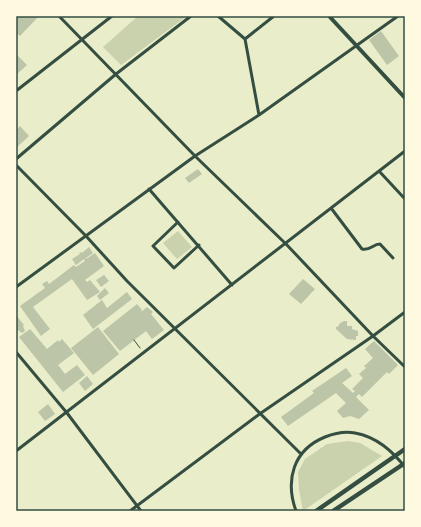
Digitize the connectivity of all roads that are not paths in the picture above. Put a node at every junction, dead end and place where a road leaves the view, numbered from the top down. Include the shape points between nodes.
1 (59, 16) edge
2 (112, 16) edge
3 (191, 16) edge
4 (218, 16) edge
5 (274, 16) edge
6 (329, 16) edge
7 (398, 16) edge
8 (245, 39) junction
9 (82, 40) junction
10 (356, 46) junction
11 (116, 74) junction
12 (16, 91) edge
13 (405, 98) edge
14 (259, 116) junction
15 (405, 151) edge
16 (195, 156) junction
17 (16, 158) edge
18 (16, 165) edge
19 (379, 171) junction
20 (149, 190) junction
21 (405, 198) edge
22 (331, 208) junction
23 (178, 222) junction
24 (86, 236) junction
25 (286, 244) junction
26 (199, 246) junction
27 (393, 258) dead end
28 (232, 285) junction
29 (16, 287) edge
30 (405, 312) edge
31 (175, 329) junction
32 (373, 336) junction
33 (16, 352) edge
34 (405, 367) edge
35 (66, 413) junction
36 (261, 413) junction
37 (405, 449) edge
38 (16, 451) edge
39 (301, 454) junction
40 (396, 456) junction
41 (404, 465) edge
42 (137, 506) junction
43 (130, 511) edge
44 (141, 511) edge
45 (296, 511) edge
46 (316, 511) edge
47 (333, 511) edge

1 - 9 street
2 - 9 street
3 - 11 street
4 - 8 street
5 - 8 street
6 - 10 street
7 - 10 street
8 - 14 street
9 - 11 street
9 - 12 street
10 - 13 street
10 - 14 street
11 - 16 street
11 - 17 street
14 - 16 street
15 - 19 street
16 - 20 street
16 - 25 street
18 - 24 street
19 - 21 street
19 - 22 street
20 - 23 street
20 - 24 street
22 - 25 street
22 - 27 street via 362,249 369,250 380,244
23 - 26 street
23 - 26 street via 153,246 174,268
24 - 29 street
24 - 31 street
25 - 28 street
25 - 32 street
26 - 28 street
28 - 31 street
30 - 32 street
31 - 35 street
31 - 36 street
32 - 34 street
32 - 36 street
33 - 35 street
35 - 38 street
35 - 42 street
36 - 39 street
36 - 42 street
37 - 40 main road
39 - 40 street via 319,439 342,432 369,437
39 - 45 street via 295,464 291,483
40 - 41 street
40 - 46 main road
41 - 47 main road
42 - 43 street
42 - 44 street

